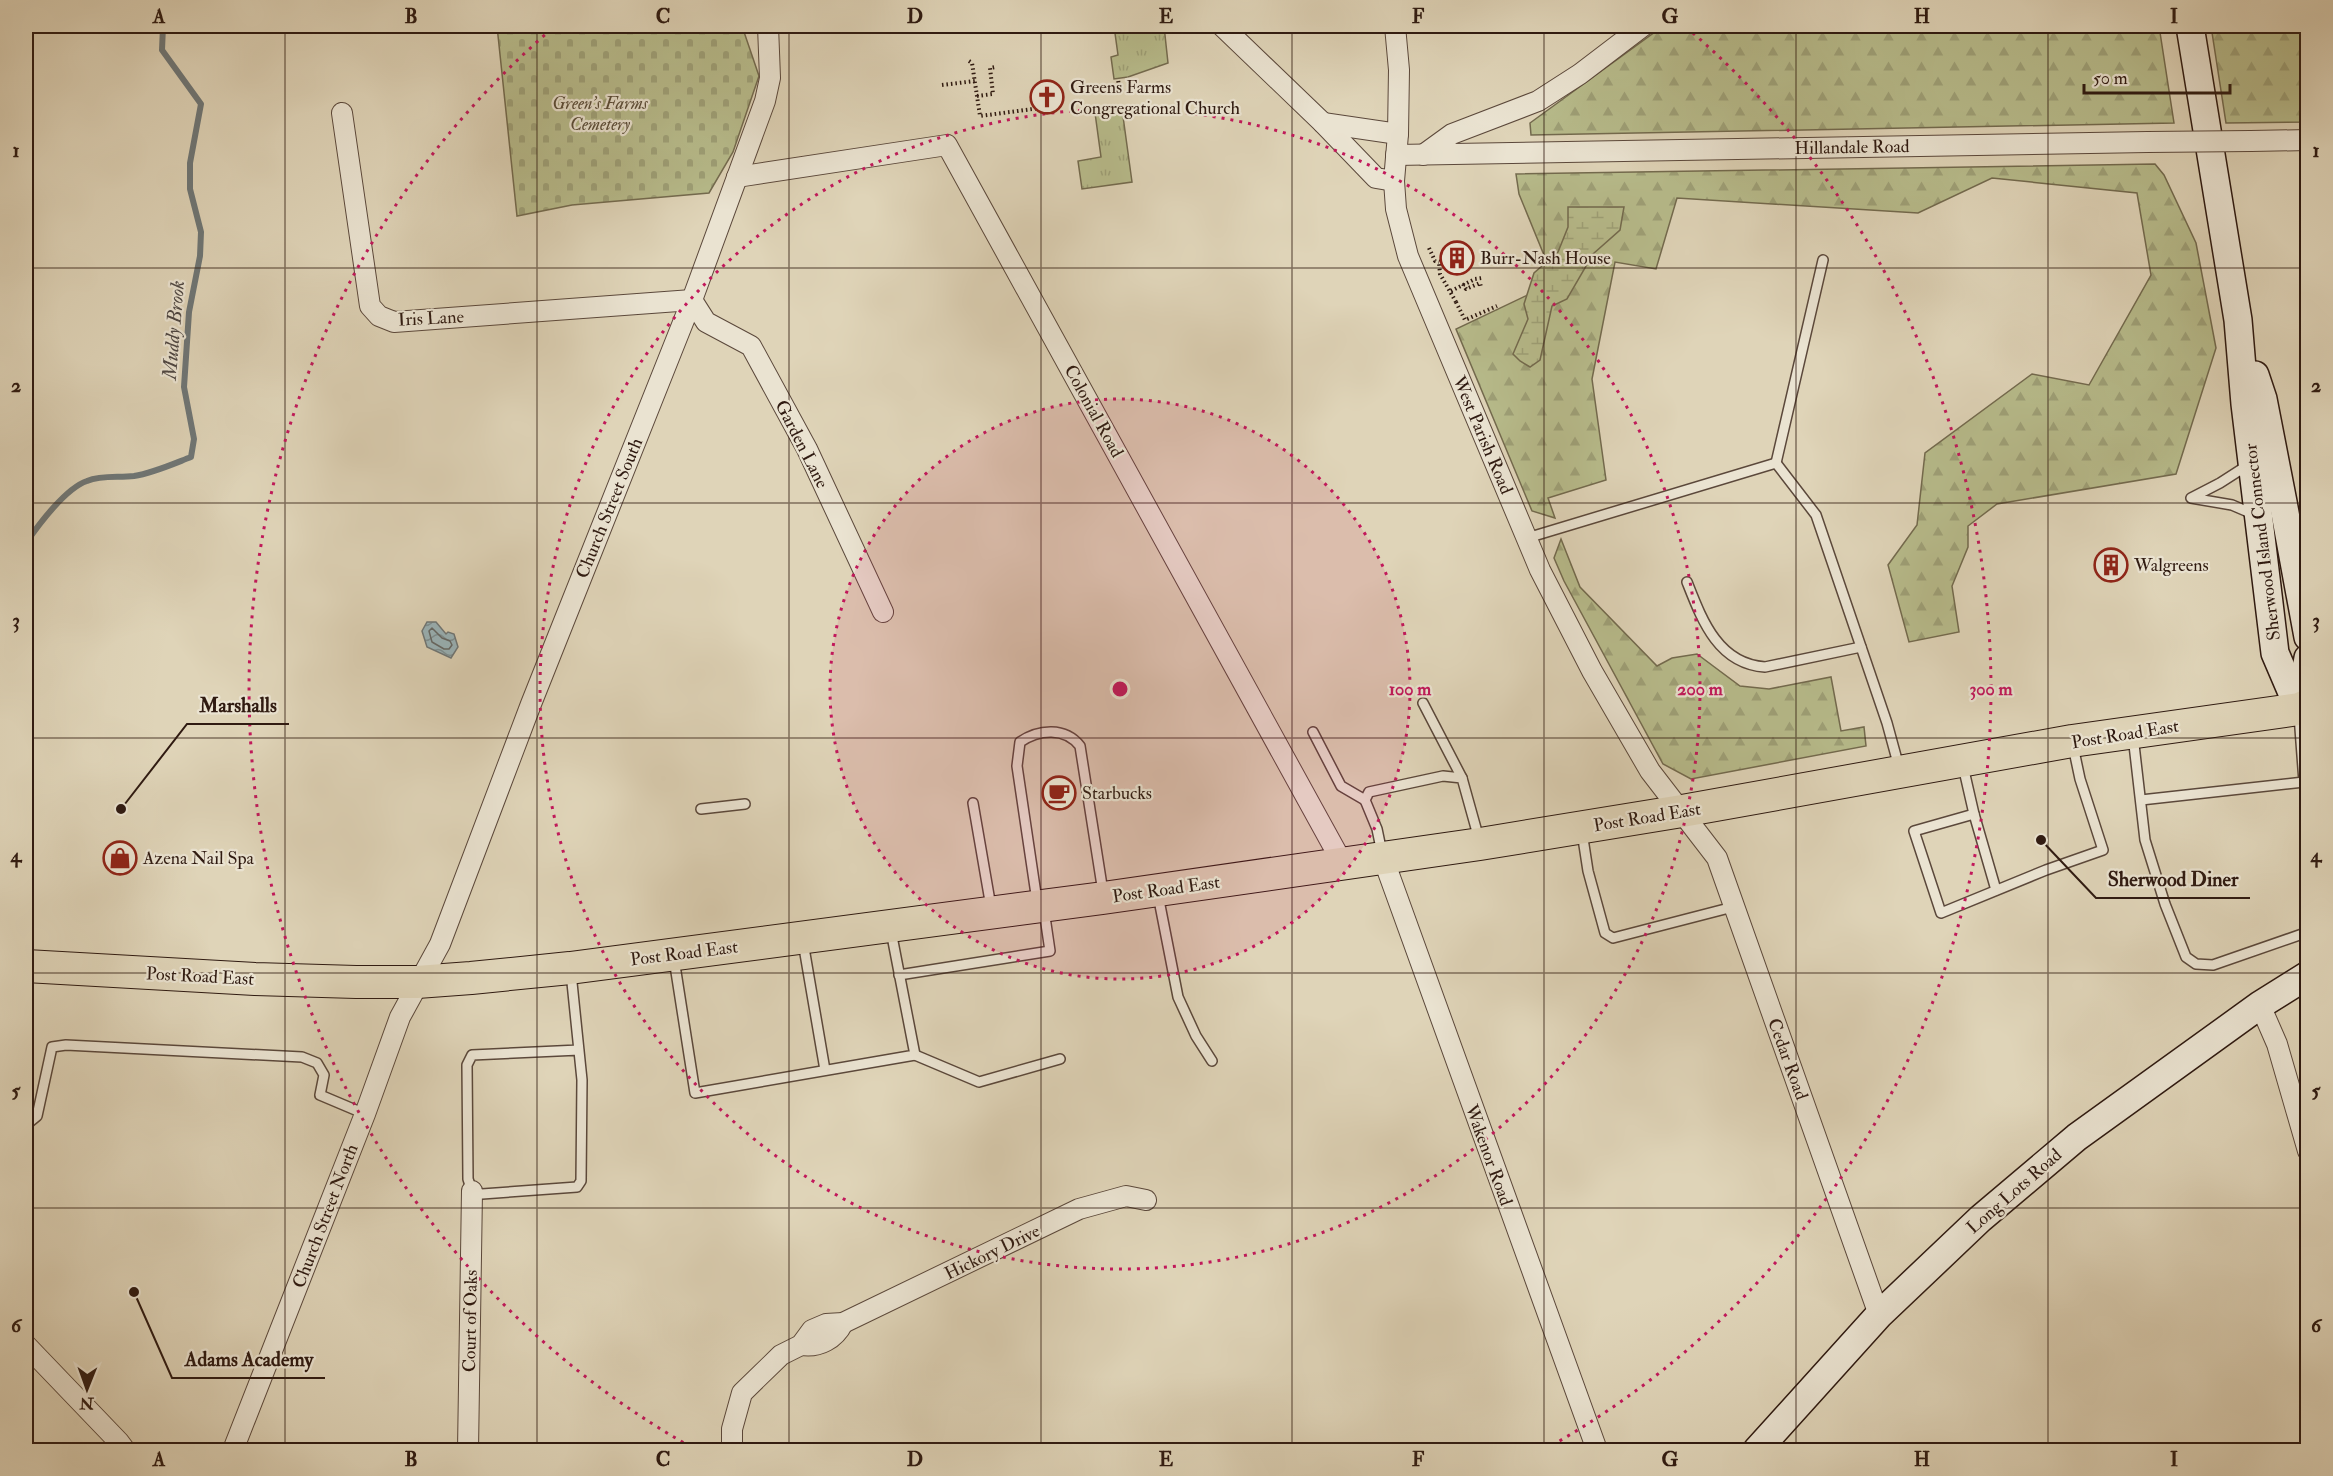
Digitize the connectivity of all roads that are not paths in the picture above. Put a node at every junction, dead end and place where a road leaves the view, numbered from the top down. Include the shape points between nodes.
1 (768, 26) edge
2 (1222, 26) edge
3 (1395, 26) edge
4 (1643, 26) edge
5 (2190, 26) edge
6 (342, 113) dead end
7 (1323, 123) junction
8 (1398, 134) junction
9 (2307, 140) edge
10 (1396, 155) junction
11 (1423, 155) junction
12 (737, 177) junction
13 (1395, 181) junction
14 (1823, 260) dead end
15 (692, 300) junction
16 (2238, 320) junction
17 (2252, 462) junction
18 (1776, 463) junction
19 (2260, 517) junction
20 (1527, 538) junction
21 (1687, 582) dead end
22 (884, 612) dead end
23 (2307, 627) edge
24 (1861, 647) junction
25 (2307, 658) edge
26 (1423, 703) dead end
27 (2304, 709) edge
28 (1313, 732) dead end
29 (2133, 732) junction
30 (2072, 741) junction
31 (1962, 760) junction
32 (1900, 772) junction
33 (1462, 778) junction
34 (2306, 783) edge
35 (1365, 800) junction
36 (2141, 800) junction
37 (973, 803) dead end
38 (745, 804) dead end
39 (701, 809) dead end
40 (1682, 811) junction
41 (1974, 814) junction
42 (1581, 828) junction
43 (1480, 844) junction
44 (1383, 858) junction
45 (1343, 864) junction
46 (1157, 890) junction
47 (1996, 890) junction
48 (1103, 898) junction
49 (1040, 906) junction
50 (1733, 907) junction
51 (992, 912) junction
52 (890, 926) junction
53 (2307, 932) edge
54 (802, 938) junction
55 (673, 955) junction
56 (26, 966) edge
57 (570, 968) junction
58 (899, 975) junction
59 (2307, 975) edge
60 (417, 982) junction
61 (2260, 1005) junction
62 (579, 1050) junction
63 (915, 1055) junction
64 (1060, 1059) dead end
65 (1212, 1061) dead end
66 (825, 1070) junction
67 (365, 1114) junction
68 (26, 1125) edge
69 (2307, 1151) edge
70 (472, 1191) junction
71 (1146, 1200) dead end
72 (1879, 1315) junction
73 (26, 1346) edge
74 (125, 1450) edge
75 (233, 1450) edge
76 (468, 1450) edge
77 (732, 1450) edge
78 (1597, 1450) edge
79 (1757, 1450) edge

1 - 12 street, Church Street South via 770,78
2 - 7 street
3 - 8 street, West Parish Road
4 - 11 street via 1538,101 1452,134
5 - 16 main road, Sherwood Island Connector
6 - 15 street, Iris Lane via 370,306 379,316 394,322
7 - 8 street
7 - 13 street via 1376,178
8 - 10 street, West Parish Road
9 - 11 street, Hillandale Road, bridge
10 - 11 street, Hillandale Road
10 - 13 street, West Parish Road
12 - 15 street, Church Street South
12 - 45 street, Colonial Road via 947,145
13 - 20 street, West Parish Road via 1399,225 1408,256
14 - 18 lane
15 - 22 street, Garden Lane via 706,322 751,346 807,450
15 - 60 street, Church Street South via 440,944
16 - 17 main road, Sherwood Island Connector
16 - 23 main road, Sherwood Island Connector via 2263,399
17 - 19 main road, Sherwood Island Connector
17 - 19 lane via 2191,498 2232,505
18 - 20 lane
18 - 24 lane via 1816,515
19 - 27 main road, Sherwood Island Connector via 2275,653
20 - 40 street, West Parish Road via 1602,690 1650,771
21 - 24 lane via 1702,619 1717,641 1734,658 1751,666 1765,667
24 - 32 lane
25 - 27 main road
26 - 33 lane
27 - 29 main road, Post Road East
27 - 34 lane
28 - 35 lane via 1341,786
29 - 30 main road, Post Road East
29 - 36 lane
30 - 31 main road, Post Road East
30 - 47 lane via 2103,850
31 - 32 main road, Post Road East
31 - 41 lane
32 - 40 main road, Post Road East
33 - 35 lane via 1443,777 1369,792
33 - 43 lane
34 - 36 lane
35 - 44 lane
36 - 53 lane via 2145,840 2186,957 2196,964 2214,965
37 - 51 lane
38 - 39 lane
40 - 42 main road, Post Road East
40 - 50 street, Cedar Road via 1717,858
41 - 47 lane
41 - 47 lane via 1914,831 1941,914
42 - 43 main road, Post Road East
42 - 50 lane via 1605,933 1613,938
43 - 44 main road, Post Road East
44 - 45 main road, Post Road East
44 - 78 street, Wakenor Road
45 - 46 main road, Post Road East
46 - 48 main road, Post Road East
46 - 65 lane via 1178,997
48 - 49 main road, Post Road East
48 - 49 lane via 1080,746 1073,737 1054,731 1020,742 1017,766
49 - 51 main road, Post Road East
49 - 58 lane via 1050,951
50 - 72 street, Cedar Road
51 - 52 main road, Post Road East
52 - 54 main road, Post Road East
52 - 58 lane
54 - 55 main road, Post Road East
54 - 66 lane
55 - 57 main road, Post Road East
55 - 66 lane via 696,1093
56 - 60 main road, Post Road East via 255,979
57 - 60 main road, Post Road East
57 - 62 lane
58 - 63 lane
59 - 61 main road, Long Lots Road
60 - 67 street, Church Street North via 399,1017
61 - 69 street via 2277,1044
61 - 72 main road, Long Lots Road via 2077,1137 1980,1219
62 - 70 lane via 581,1181 577,1187 482,1194
62 - 70 lane via 472,1055 467,1077 468,1179
63 - 64 lane via 979,1082
63 - 66 lane
67 - 68 lane via 320,1095 324,1075 317,1063 302,1057 59,1046 52,1047 37,1116
67 - 75 street, Church Street North
70 - 76 street, Court of Oaks
71 - 77 street, Hickory Drive via 1126,1196 1079,1209 843,1323 812,1330 801,1346 781,1355 742,1392 732,1429
72 - 79 main road, Long Lots Road
73 - 74 street

